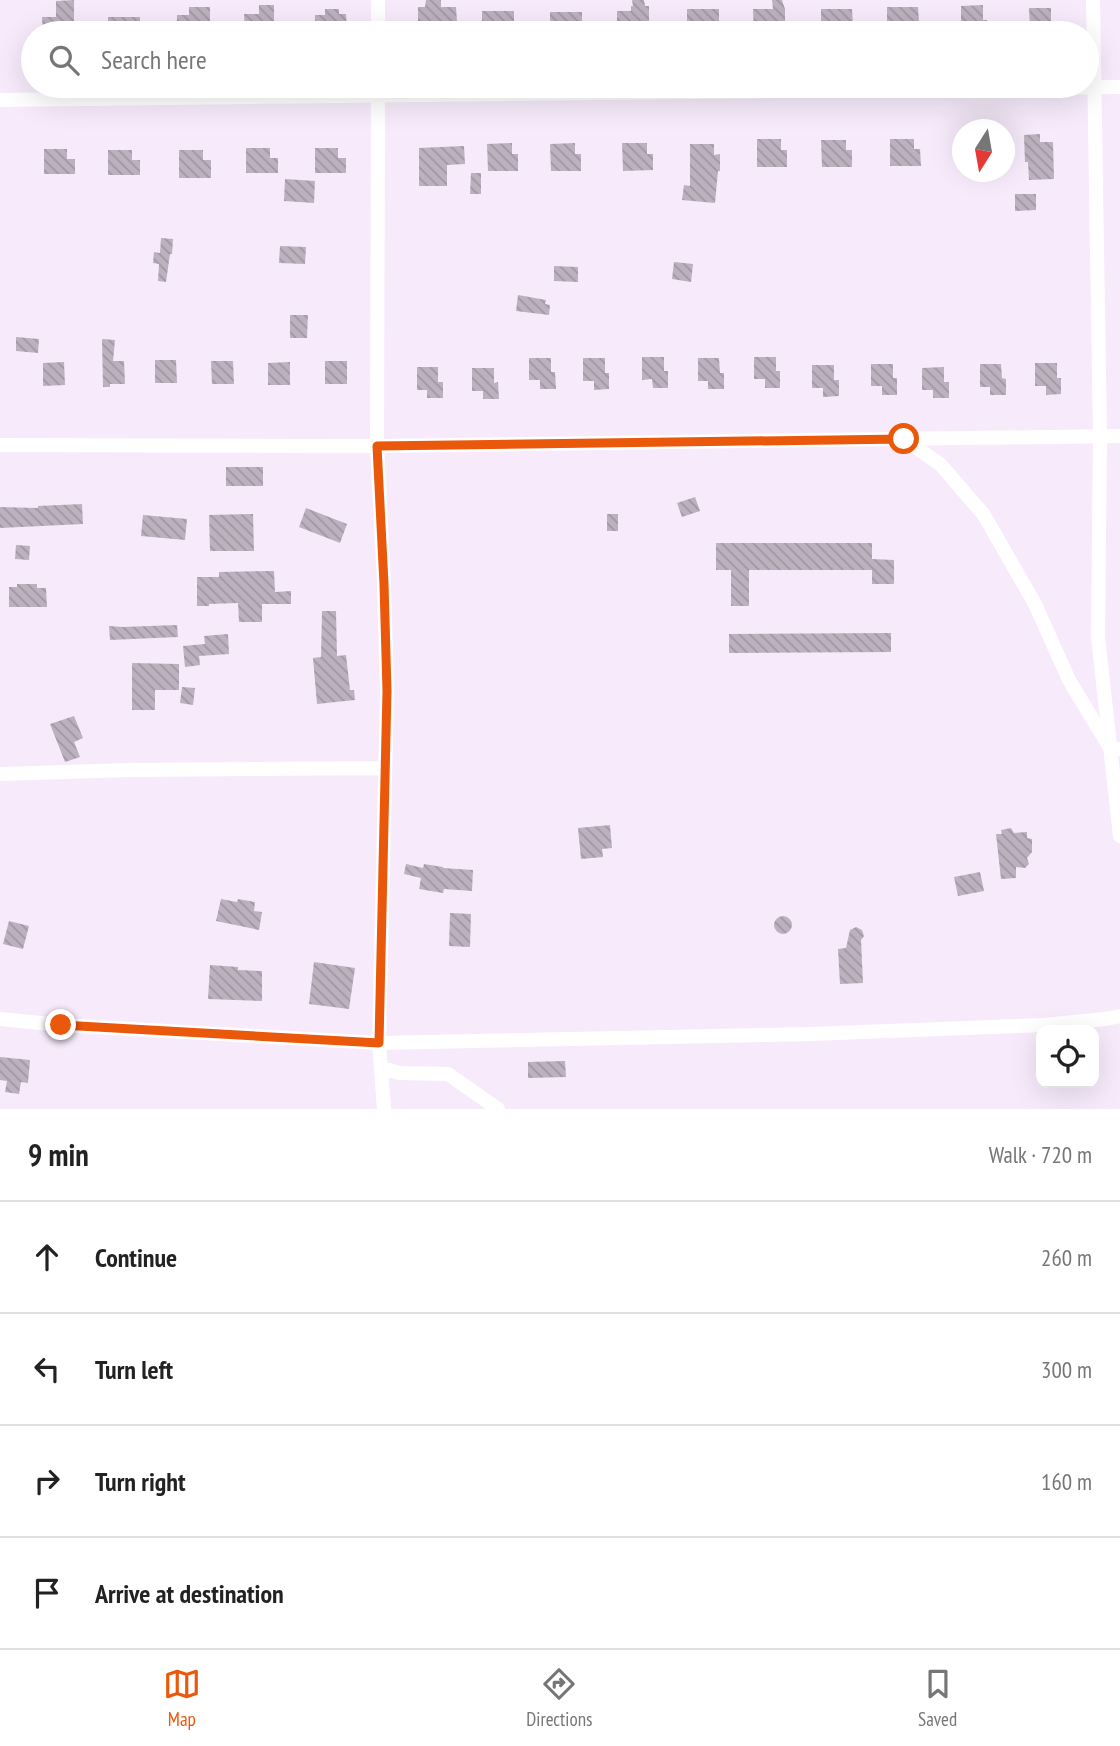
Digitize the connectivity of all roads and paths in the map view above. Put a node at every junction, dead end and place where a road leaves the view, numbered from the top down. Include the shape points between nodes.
1 (378, 0) edge
2 (1093, 0) edge
3 (378, 21) edge
4 (1093, 21) edge
5 (1099, 87) edge
6 (1120, 87) edge
7 (84, 98) edge
8 (379, 98) edge
9 (1095, 98) edge
10 (0, 100) edge
11 (1100, 436) junction
12 (1120, 436) edge
13 (904, 439) junction
14 (0, 445) edge
15 (377, 446) junction
16 (1115, 748) edge
17 (385, 768) junction
18 (0, 774) edge
19 (1120, 836) edge
20 (1120, 1016) edge
21 (0, 1019) edge
22 (379, 1043) junction
23 (382, 1068) junction
24 (384, 1109) edge
25 (498, 1109) edge

1 - 3 street
2 - 4 street
5 - 6 street
7 - 10 street
8 - 15 street
9 - 11 street
11 - 12 street
11 - 13 street
11 - 16 street via 1098,636
13 - 15 street
13 - 16 street via 941,465 984,515 1035,604 1069,680
14 - 15 street
15 - 17 street via 386,629
16 - 19 street
17 - 18 street
17 - 22 street
20 - 22 street via 1044,1025 811,1034
21 - 22 street
22 - 23 street
23 - 24 street
23 - 25 street via 448,1074

